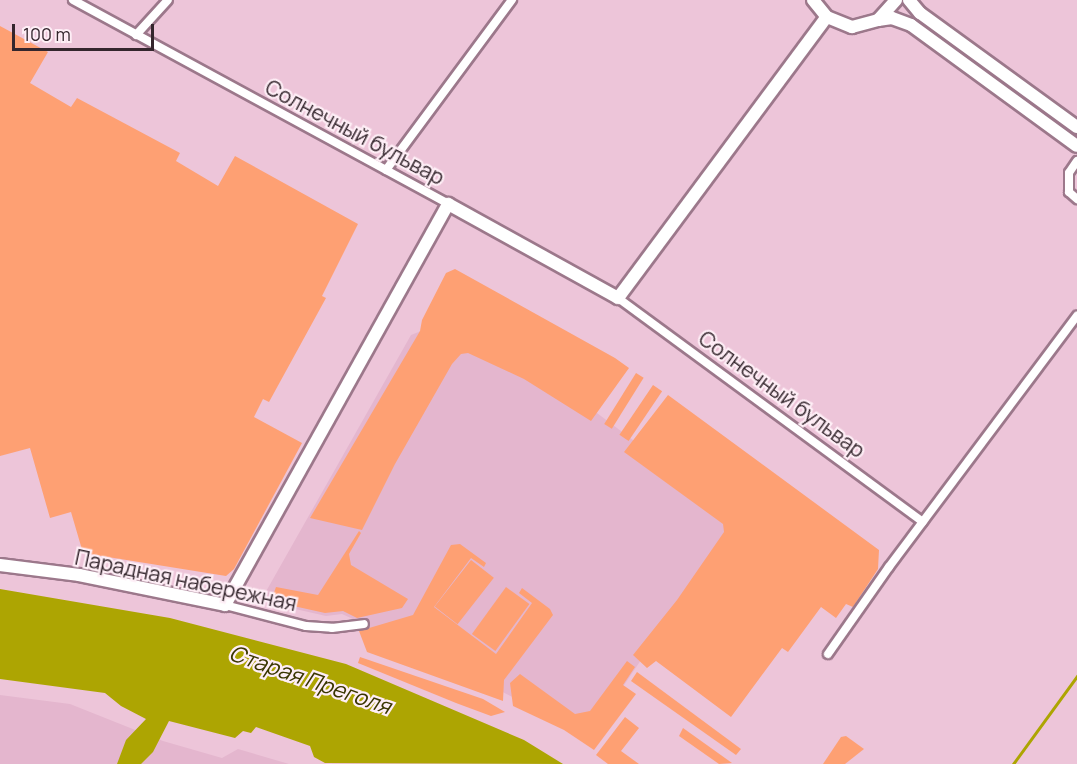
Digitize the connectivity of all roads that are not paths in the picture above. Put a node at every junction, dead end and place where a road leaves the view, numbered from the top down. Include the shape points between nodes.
1 (73, 0) edge
2 (168, 0) edge
3 (512, 0) edge
4 (813, 0) edge
5 (896, 0) edge
6 (909, 0) edge
7 (827, 18) junction
8 (878, 20) junction
9 (136, 35) junction
10 (1077, 127) edge
11 (1077, 146) edge
12 (1077, 161) edge
13 (386, 170) junction
14 (1077, 199) edge
15 (448, 204) junction
16 (618, 298) junction
17 (1077, 316) edge
18 (923, 522) junction
19 (0, 565) edge
20 (225, 605) junction
21 (364, 624) dead end
22 (828, 654) dead end

1 - 9 street, Солнечный бульвар
2 - 9 street
3 - 13 street
4 - 7 main road
5 - 8 main road
6 - 10 main road via 920,13
7 - 8 main road via 852,27
7 - 16 main road
8 - 11 main road via 892,18 911,25
9 - 13 street, Солнечный бульвар
12 - 14 street via 1069,173 1069,192
13 - 15 street, Солнечный бульвар
15 - 16 main road, Солнечный бульвар
15 - 20 main road
16 - 18 street, Солнечный бульвар
17 - 18 street
18 - 22 street
19 - 20 main road, Парадная набережная via 79,575
20 - 21 street, Парадная набережная via 306,626

